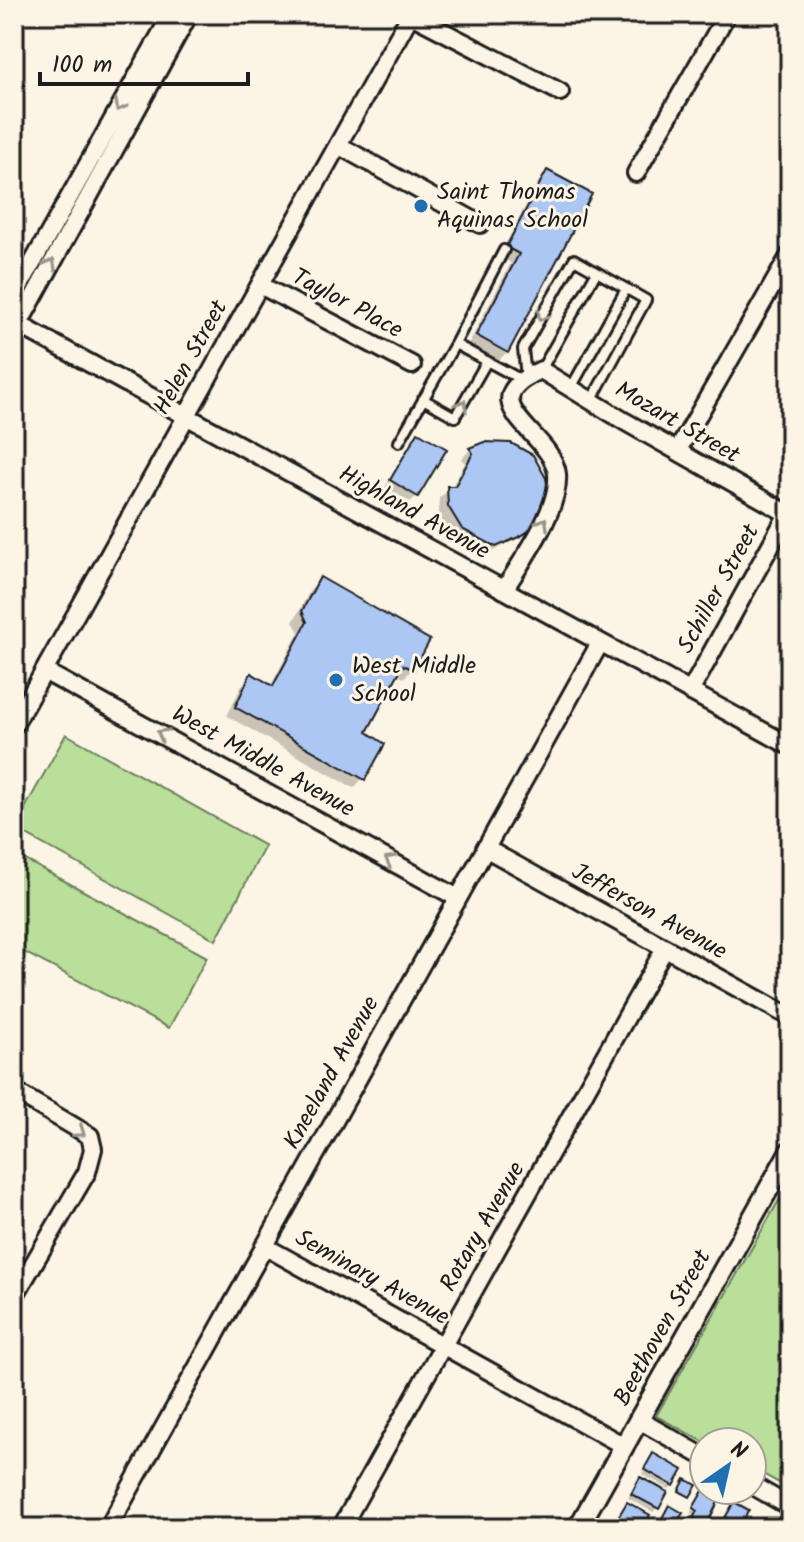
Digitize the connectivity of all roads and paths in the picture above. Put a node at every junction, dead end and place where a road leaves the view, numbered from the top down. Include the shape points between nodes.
1 (172, 14) edge
2 (189, 14) edge
3 (411, 14) edge
4 (727, 14) edge
5 (560, 92) dead end
6 (338, 145) junction
7 (636, 173) dead end
8 (480, 224) dead end
9 (504, 250) dead end
10 (790, 255) edge
11 (596, 273) junction
12 (260, 285) junction
13 (626, 289) junction
14 (14, 296) edge
15 (16, 326) edge
16 (455, 344) junction
17 (487, 361) junction
18 (412, 365) dead end
19 (529, 375) junction
20 (571, 389) junction
21 (423, 399) junction
22 (591, 401) junction
23 (186, 414) junction
24 (399, 442) dead end
25 (678, 450) junction
26 (789, 513) edge
27 (504, 590) junction
28 (600, 643) junction
29 (44, 671) junction
30 (690, 692) junction
31 (14, 725) edge
32 (790, 746) edge
33 (485, 848) junction
34 (458, 898) junction
35 (665, 948) junction
36 (790, 1017) edge
37 (14, 1091) edge
38 (790, 1151) edge
39 (264, 1246) junction
40 (14, 1297) edge
41 (443, 1346) junction
42 (639, 1420) junction
43 (624, 1446) junction
44 (688, 1448) edge
45 (768, 1494) edge
46 (790, 1507) edge
47 (108, 1528) edge
48 (341, 1528) edge
49 (578, 1528) edge

1 -> 14 street
15 -> 2 street
3 - 5 street
3 - 6 street, Helen Street
4 - 7 street
6 - 8 street
6 - 12 street, Helen Street
9 - 16 lane
10 - 25 street
11 - 13 lane
11 - 19 lane
11 -> 19 lane via 574,259 523,349
12 - 18 street, Taylor Place
12 - 23 street, Helen Street
13 - 20 lane
13 - 22 lane via 646,300
15 - 23 street, Highland Avenue
16 - 17 lane
16 - 21 lane
17 - 19 lane
21 -> 17 lane via 455,417
19 - 20 street, Mozart Street
27 -> 19 street via 549,512 557,474 553,460 514,416 511,392
20 - 22 street, Mozart Street
21 - 24 lane
22 - 25 street, Mozart Street
23 - 27 street, Highland Avenue
23 - 29 street, Helen Street
25 - 26 street, Mozart Street
26 - 30 street, Schiller Street
27 - 28 street, Highland Avenue
28 - 30 street, Highland Avenue
28 - 33 street, Kneeland Avenue
29 - 31 street, Helen Street
34 -> 29 street, West Middle Avenue
30 - 32 street, Highland Avenue
33 - 34 street, Kneeland Avenue
33 - 35 street, Jefferson Avenue
34 - 39 street, Kneeland Avenue
35 - 36 street, Jefferson Avenue
35 - 41 street, Rotary Avenue
37 -> 40 street via 90,1136 93,1143 87,1172
38 - 42 street, Beethoven Street
39 - 41 street, Seminary Avenue
39 - 47 street, Kneeland Avenue
41 - 43 street, Seminary Avenue
41 - 48 street, Rotary Avenue
42 - 43 street, Beethoven Street
42 - 44 street
43 - 49 street, Beethoven Street
45 - 46 street

